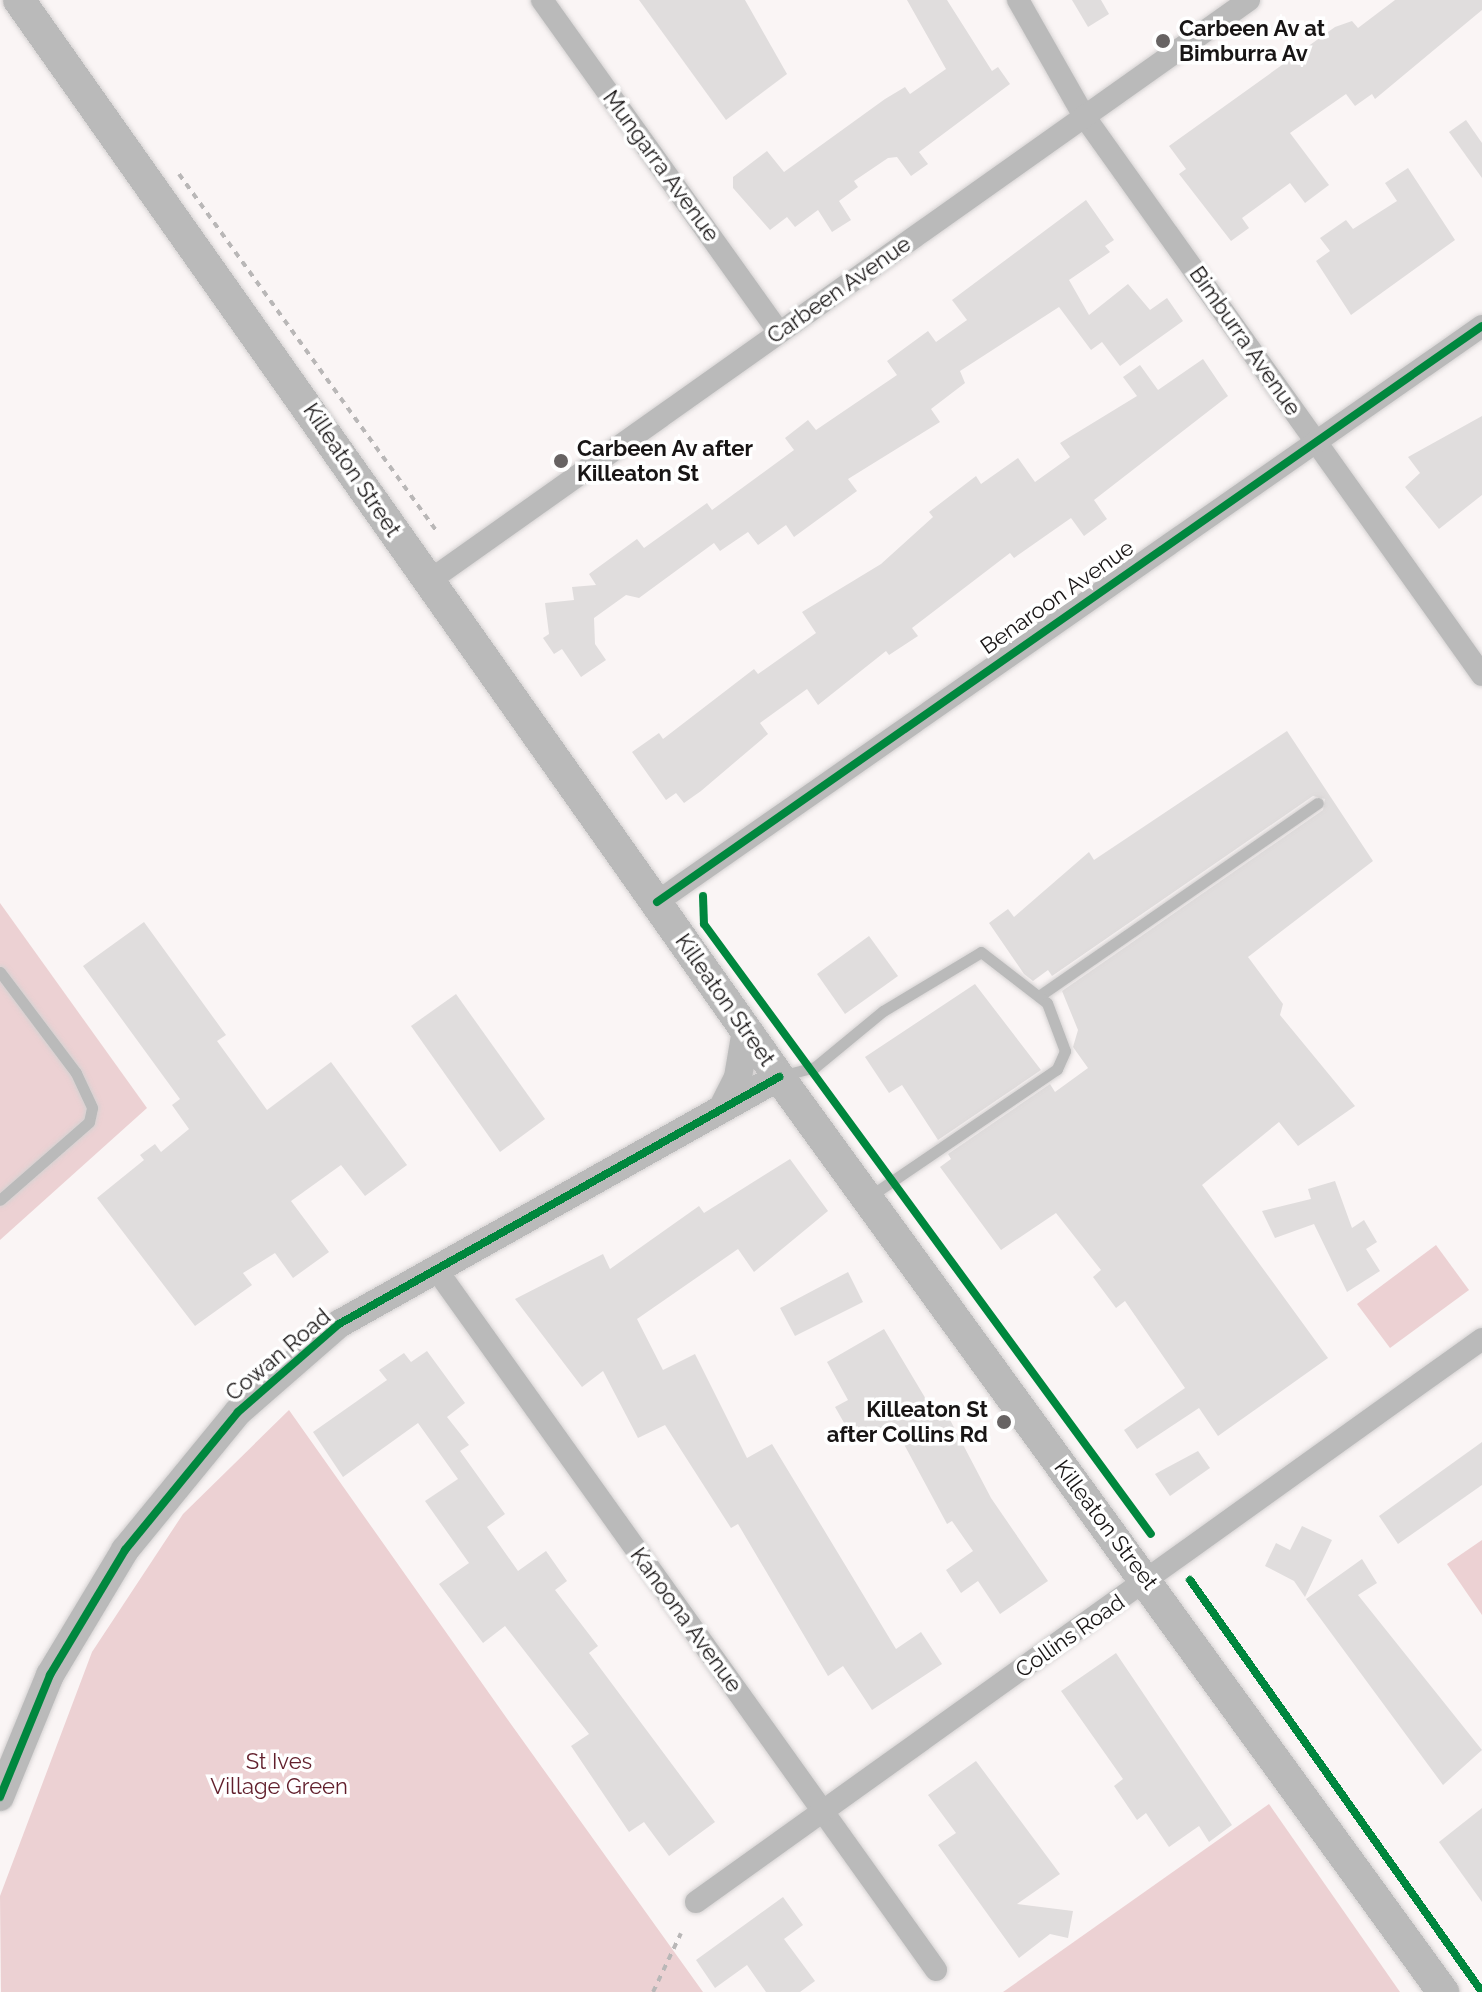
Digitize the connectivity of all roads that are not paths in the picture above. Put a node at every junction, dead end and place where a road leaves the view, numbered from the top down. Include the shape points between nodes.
1 (19, 0) edge
2 (542, 0) edge
3 (1018, 0) edge
4 (1249, 0) edge
5 (1084, 116) junction
6 (1482, 326) edge
7 (779, 332) junction
8 (1314, 438) junction
9 (429, 581) junction
10 (1482, 675) edge
11 (1318, 803) dead end
12 (657, 902) junction
13 (0, 972) edge
14 (1039, 996) junction
15 (746, 1030) junction
16 (779, 1077) junction
17 (722, 1109) junction
18 (868, 1197) junction
19 (0, 1200) edge
20 (436, 1269) junction
21 (1482, 1339) edge
22 (1148, 1579) junction
23 (0, 1797) edge
24 (821, 1811) junction
25 (696, 1902) dead end
26 (936, 1970) dead end
27 (1443, 1992) edge

1 - 9 main road, Killeaton Street
2 - 7 street, Mungarra Avenue
3 - 5 street, Bimburra Avenue
4 - 5 street, Carbeen Avenue
5 - 7 street, Carbeen Avenue
5 - 8 street, Bimburra Avenue
6 - 8 street, Benaroon Avenue
7 - 9 street, Carbeen Avenue
8 - 10 street, Bimburra Avenue
8 - 12 street, Benaroon Avenue
9 - 12 main road, Killeaton Street
11 - 14 lane
12 - 15 main road, Killeaton Street
13 - 19 lane via 76,1073 92,1108 89,1122
14 - 16 lane via 988,953 975,954 883,1011 815,1067
14 - 18 lane via 1062,1034 1065,1051 1057,1069
15 - 16 main road, Killeaton Street
15 - 17 street via 738,1077
16 - 17 street, Cowan Road
16 - 18 main road, Killeaton Street
17 - 20 street, Cowan Road
18 - 22 main road, Killeaton Street
20 - 23 street, Cowan Road via 339,1324 212,1437 125,1550 50,1675
20 - 24 street, Kanoona Avenue
21 - 22 street, Collins Road
22 - 24 street, Collins Road
22 - 27 main road, Killeaton Street
24 - 25 street, Collins Road
24 - 26 street, Kanoona Avenue

